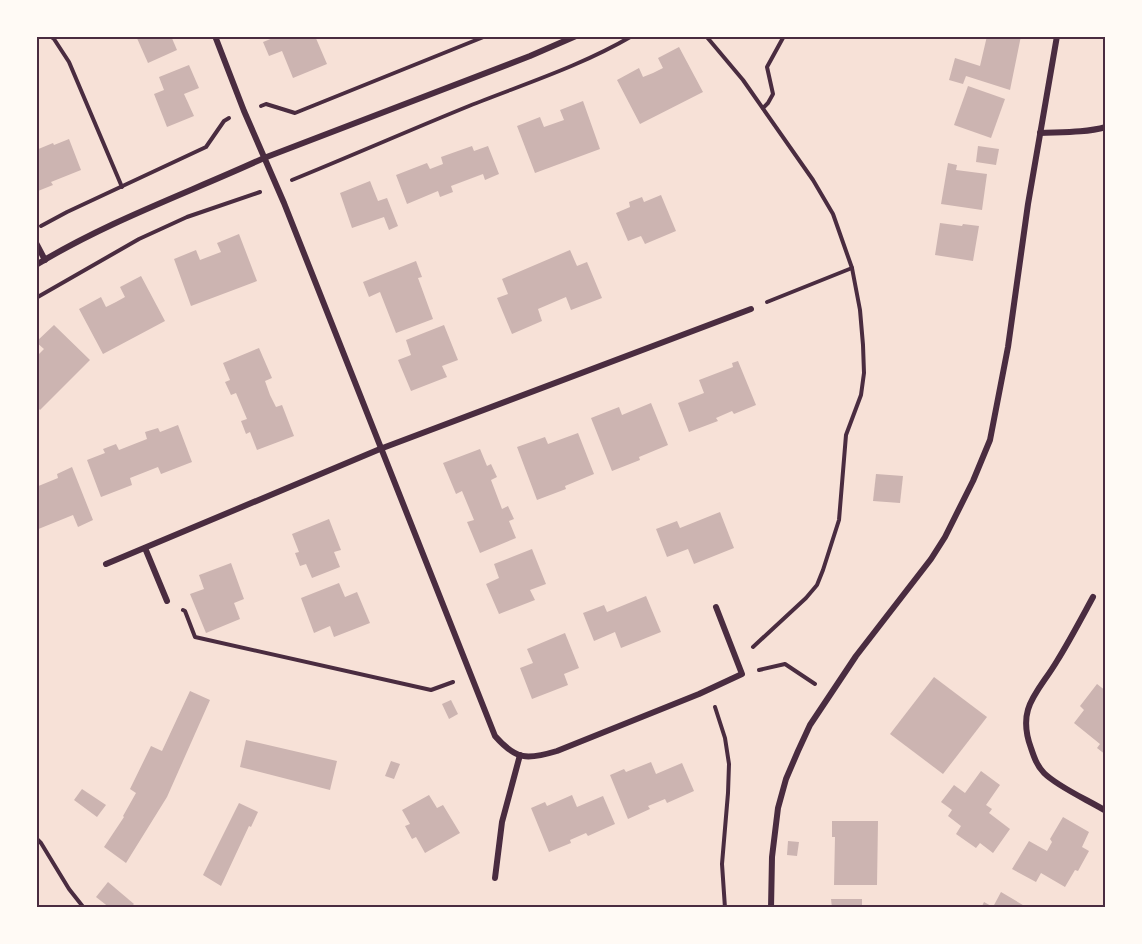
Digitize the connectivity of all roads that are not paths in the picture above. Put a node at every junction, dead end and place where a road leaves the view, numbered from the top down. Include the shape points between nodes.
1 (215, 36) edge
2 (576, 36) edge
3 (1057, 36) edge
4 (1106, 127) edge
5 (1040, 133) junction
6 (264, 158) junction
7 (36, 243) edge
8 (45, 260) junction
9 (36, 265) edge
10 (751, 309) road end
11 (380, 449) junction
12 (145, 548) junction
13 (106, 564) dead end
14 (1093, 597) dead end
15 (166, 601) road end
16 (716, 607) dead end
17 (520, 755) junction
18 (1106, 811) edge
19 (495, 878) dead end
20 (771, 908) edge

1 - 6 street
2 - 6 street
3 - 5 street
4 - 5 street
5 - 20 street via 990,440 940,545 856,656 810,725 778,808
6 - 8 street via 77,241
6 - 11 street
7 - 8 street
8 - 9 street
10 - 11 street
11 - 12 street
11 - 17 street via 495,736
12 - 13 street
12 - 15 street
14 - 18 street via 1033,695 1026,726 1036,763 1044,773
16 - 17 street via 742,674 557,751 537,757
17 - 19 street via 502,822

